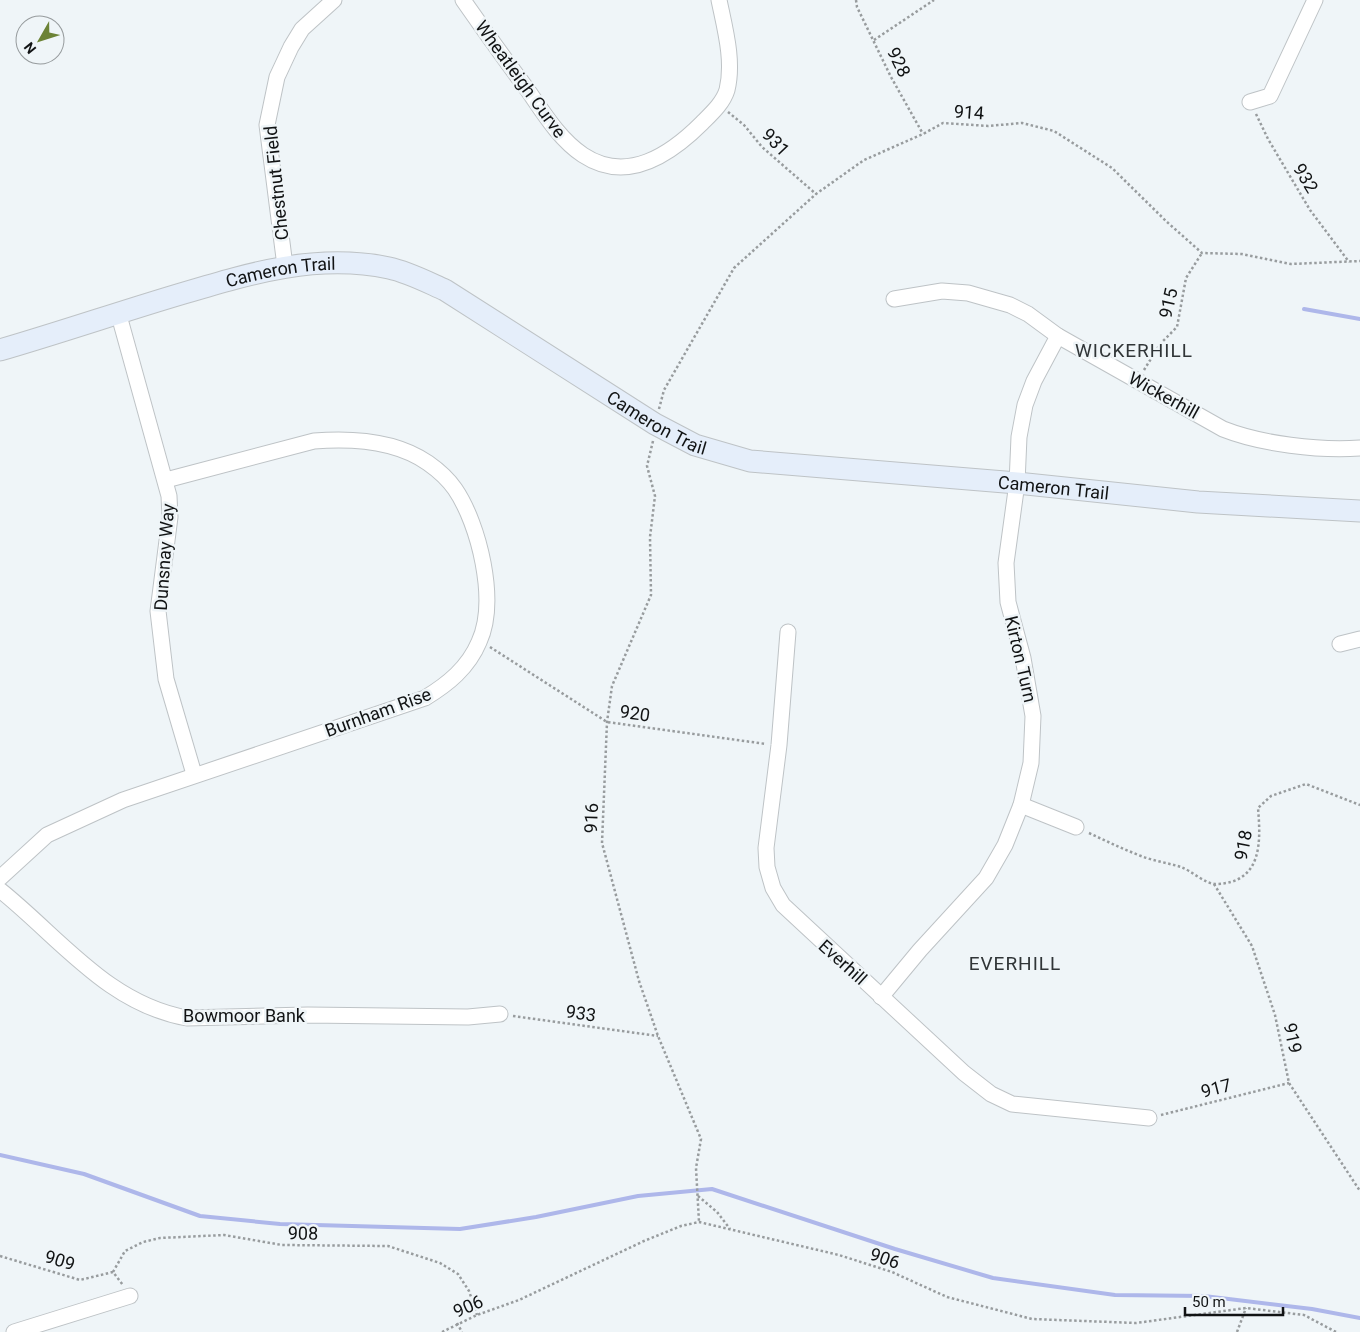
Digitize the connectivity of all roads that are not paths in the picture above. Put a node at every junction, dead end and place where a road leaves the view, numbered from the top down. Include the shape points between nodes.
1 (334, 0) edge
2 (463, 0) edge
3 (719, 0) edge
4 (1315, 0) edge
5 (1250, 102) road end
6 (285, 266) junction
7 (894, 299) dead end
8 (118, 312) junction
9 (1058, 336) junction
10 (0, 350) edge
11 (1360, 448) edge
12 (166, 480) junction
13 (1017, 483) junction
14 (1360, 511) edge
15 (788, 632) dead end
16 (1360, 639) edge
17 (1340, 644) dead end
18 (194, 774) junction
19 (1021, 805) junction
20 (1076, 827) road end
21 (0, 878) edge
22 (0, 890) edge
23 (881, 997) junction
24 (500, 1014) road end
25 (1149, 1118) road end
26 (130, 1296) road end
27 (14, 1332) edge

1 - 6 street, Chestnut Field via 302,29 291,47 277,77 267,126
2 - 3 street, Wheatleigh Curve via 565,140 605,166 626,167 659,157 678,145 720,105 730,72
4 - 5 street via 1270,96
6 - 8 street, Cameron Trail via 234,277
6 - 13 street, Cameron Trail via 351,262 410,274 464,302 655,429 695,445 750,461
7 - 9 street, Wickerhill via 942,291 968,293 1010,304
8 - 10 street, Cameron Trail
8 - 12 street, Dunsnay Way
9 - 11 street, Wickerhill via 1223,429 1247,438 1340,450
9 - 13 street, Kirton Turn via 1034,381 1025,406 1019,437
12 - 18 street, Dunsnay Way via 170,517 158,611 166,679
12 - 18 street, Burnham Rise via 314,441 372,442 409,453 426,462 448,481 459,497 478,541 486,596 480,641 462,670 445,686 425,698
13 - 14 street, Cameron Trail via 1198,502
13 - 19 street, Kirton Turn via 1006,583 1012,621 1024,658 1033,716 1031,763
15 - 23 street, Everhill via 779,746 766,848 767,867 773,888 783,905
16 - 17 street
18 - 21 street, Burnham Rise via 122,800 47,835
19 - 20 street
19 - 23 street, Kirton Turn via 1005,845 986,878
22 - 24 street, Bowmoor Bank via 100,979 132,1000 168,1014 187,1018 308,1015 468,1017
23 - 25 street, Everhill via 979,1085 1012,1104
26 - 27 street

